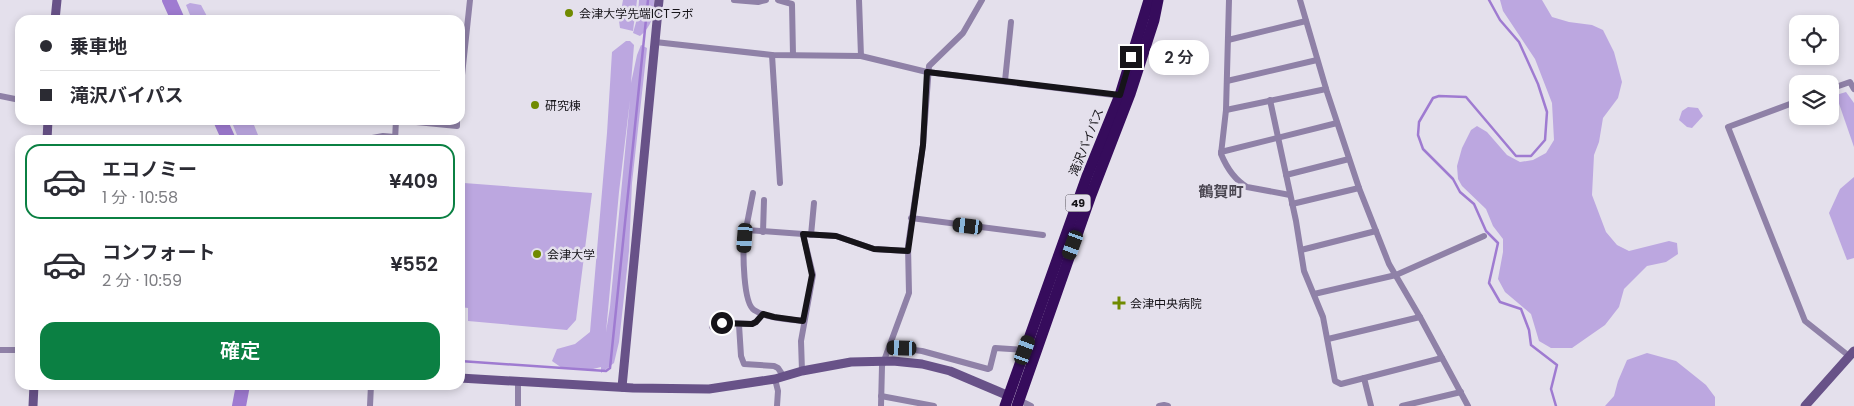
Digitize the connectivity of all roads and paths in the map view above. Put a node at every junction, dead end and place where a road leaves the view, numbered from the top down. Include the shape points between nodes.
1 (57, 0) edge
2 (470, 0) edge
3 (658, 0) edge
4 (734, 0) edge
5 (766, 0) edge
6 (778, 0) edge
7 (859, 0) edge
8 (982, 0) edge
9 (1149, 0) edge
10 (1158, 0) edge
11 (1229, 0) edge
12 (1300, 0) edge
13 (56, 15) edge
14 (1306, 21) junction
15 (1011, 22) dead end
16 (1228, 40) junction
17 (654, 42) junction
18 (465, 47) edge
19 (792, 54) junction
20 (772, 55) junction
21 (860, 56) junction
22 (1318, 60) junction
23 (927, 72) junction
24 (1005, 81) junction
25 (1227, 81) junction
26 (1839, 86) edge
27 (1326, 89) junction
28 (1854, 89) edge
29 (0, 96) edge
30 (1124, 96) junction
31 (15, 99) edge
32 (1270, 100) junction
33 (1789, 104) edge
34 (1226, 110) junction
35 (1337, 123) junction
36 (1278, 138) junction
37 (1221, 152) junction
38 (1350, 159) junction
39 (1286, 175) junction
40 (780, 183) dead end
41 (1359, 188) junction
42 (752, 193) dead end
43 (1290, 195) junction
44 (764, 200) dead end
45 (814, 203) dead end
46 (1292, 204) junction
47 (911, 218) junction
48 (747, 230) junction
49 (1376, 231) junction
50 (764, 232) junction
51 (803, 234) junction
52 (811, 235) junction
53 (1043, 235) dead end
54 (1484, 236) dead end
55 (1301, 250) junction
56 (908, 251) junction
57 (1396, 275) junction
58 (1314, 294) junction
59 (763, 314) junction
60 (1420, 317) junction
61 (803, 321) junction
62 (739, 324) junction
63 (712, 327) dead end
64 (1328, 339) junction
65 (890, 347) junction
66 (0, 350) edge
67 (15, 350) edge
68 (1025, 350) junction
69 (1852, 354) edge
70 (1442, 358) junction
71 (884, 360) junction
72 (802, 371) junction
73 (465, 378) edge
74 (779, 378) junction
75 (1364, 378) junction
76 (518, 381) junction
77 (622, 387) junction
78 (34, 390) edge
79 (371, 390) edge
80 (1461, 392) junction
81 (881, 396) junction
82 (1012, 402) edge
83 (1412, 405) edge
84 (33, 406) edge
85 (370, 406) edge
86 (518, 406) edge
87 (777, 406) edge
88 (881, 406) edge
89 (934, 406) edge
90 (1031, 406) edge
91 (1159, 406) edge
92 (1168, 406) edge
93 (1371, 406) edge
94 (1402, 406) edge
95 (1468, 406) edge
96 (1805, 406) edge

1 - 13 street
2 - 18 street
3 - 17 street
4 - 5 street
6 - 19 street via 792,4
7 - 21 street
8 - 23 street via 963,33 931,62
9 - 30 highway, 滝沢バイパス / 49
10 - 30 highway, 滝沢バイパス / 49 via 1154,20
11 - 16 street
12 - 14 street
14 - 16 street
14 - 22 street
15 - 24 street
16 - 25 street
17 - 20 street
17 - 77 street
19 - 20 street
19 - 21 street
20 - 40 street
21 - 23 street
22 - 25 street
22 - 27 street
23 - 24 street
23 - 47 street via 923,145
24 - 30 street
25 - 34 street
26 - 28 street via 1850,82
27 - 32 street
27 - 35 street
29 - 31 street
30 - 68 highway, 滝沢バイパス / 49 via 1085,184
30 - 82 highway, 滝沢バイパス / 49 via 1067,262
32 - 34 street
32 - 36 street
33 - 69 street via 1728,126 1805,321
34 - 37 street
35 - 36 street
35 - 38 street
36 - 37 street
36 - 39 street
37 - 43 street via 1242,184
38 - 39 street
38 - 41 street
39 - 43 street
41 - 46 street
41 - 49 street
42 - 48 street
43 - 46 street
44 - 50 street
45 - 52 street
46 - 55 street
47 - 53 street
47 - 56 street
48 - 50 street
48 - 59 street via 744,252 747,298 753,310
49 - 55 street
49 - 57 street
50 - 51 street
51 - 52 street
51 - 61 street via 812,275
52 - 56 street via 836,236 874,249
54 - 57 street
55 - 58 street via 1306,277
56 - 65 street via 908,293
57 - 58 street
57 - 60 street
58 - 64 street
59 - 61 street
59 - 62 street via 756,322
60 - 64 street
60 - 70 street
61 - 72 street
62 - 63 street via 722,323
62 - 74 street via 744,364 774,366 778,368
64 - 75 street via 1334,381 1341,384
65 - 68 street via 922,351 988,369 995,348
65 - 71 street
66 - 67 street
68 - 82 highway, 滝沢バイパス / 49
69 - 96 street
70 - 75 street
70 - 80 street
71 - 72 street
71 - 81 street
71 - 82 street via 913,362 950,371
72 - 74 street
73 - 76 street
74 - 77 street via 709,388
74 - 87 street
75 - 93 street
76 - 77 street
76 - 86 street
78 - 84 street
79 - 85 street
80 - 83 street
80 - 95 street
81 - 88 street
81 - 89 street
82 - 90 street
83 - 94 street
91 - 92 street

